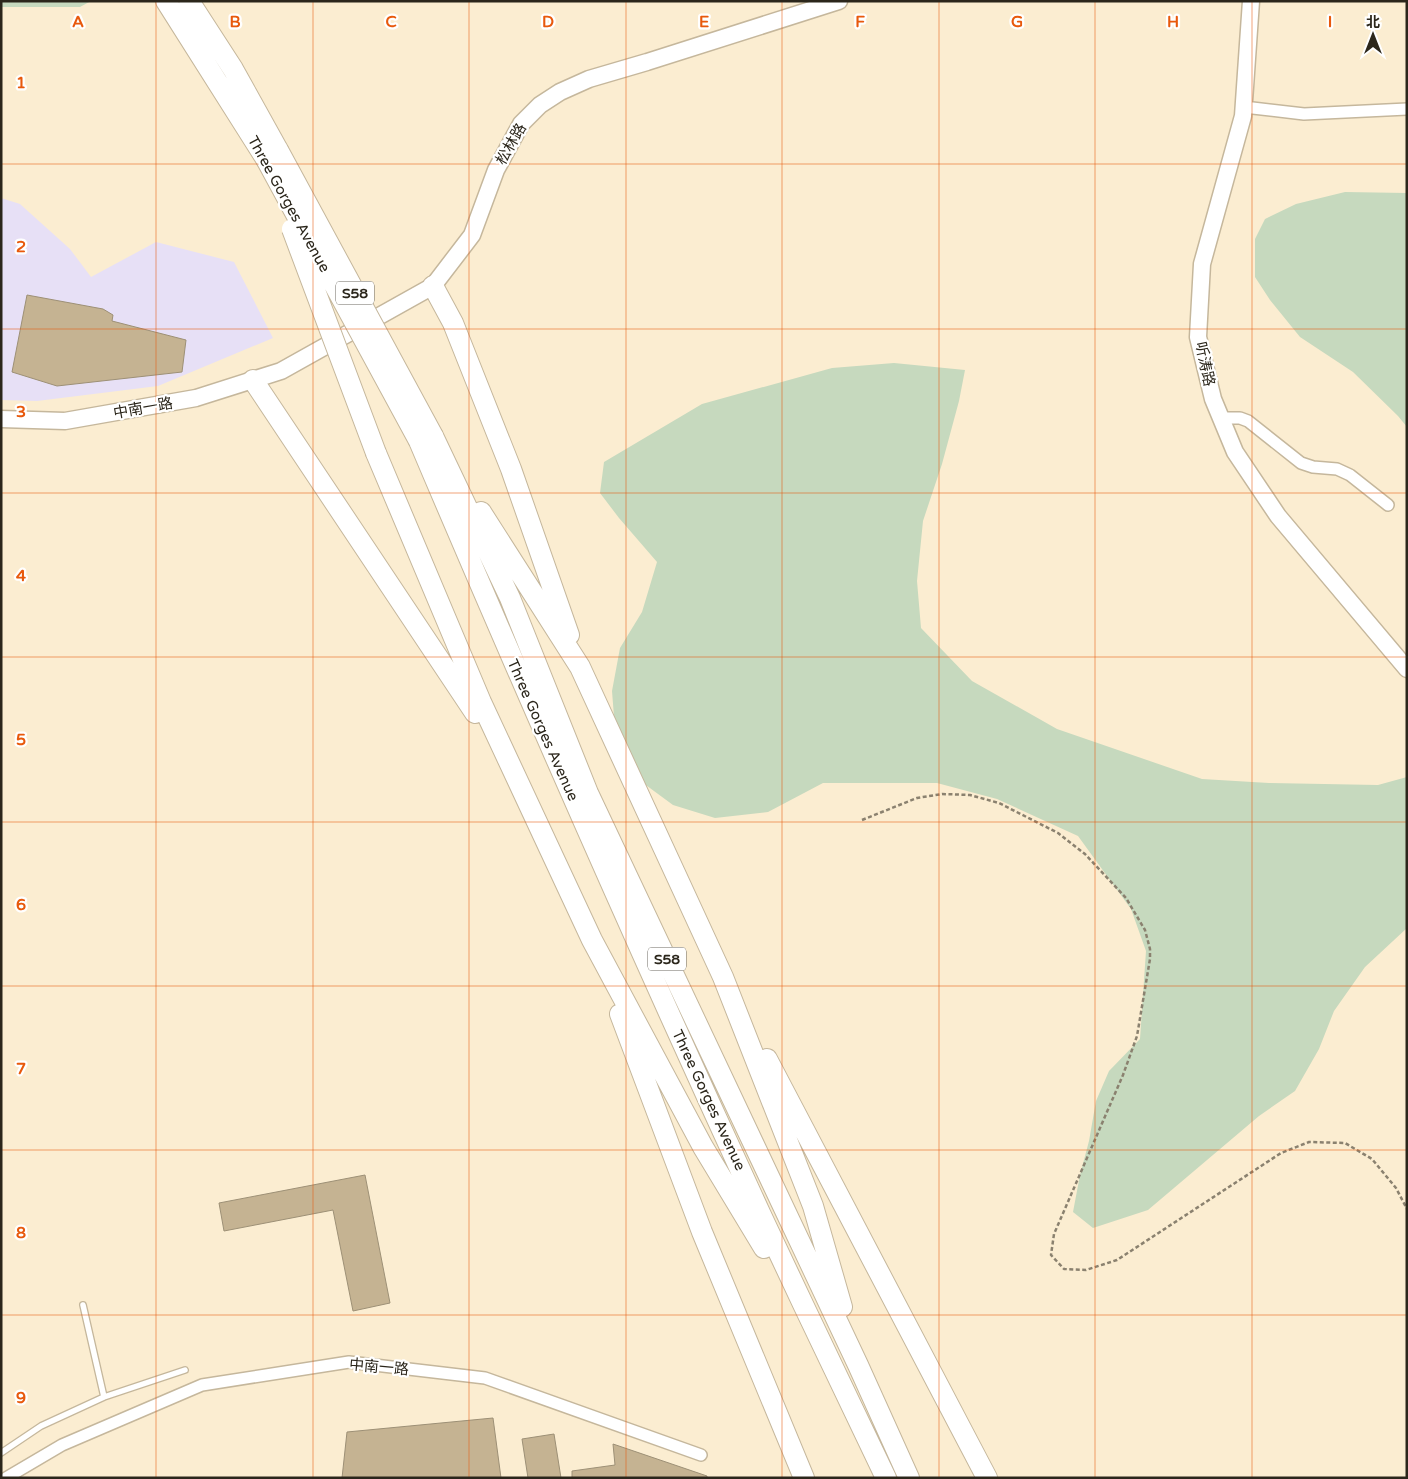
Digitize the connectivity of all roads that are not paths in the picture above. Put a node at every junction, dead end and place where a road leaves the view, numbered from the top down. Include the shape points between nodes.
1 (166, 1) edge
2 (189, 1) edge
3 (839, 1) edge
4 (1251, 1) edge
5 (1244, 107) junction
6 (1407, 109) edge
7 (272, 155) junction
8 (433, 286) junction
9 (281, 371) joint
10 (253, 380) junction
11 (1221, 418) junction
12 (1, 419) edge
13 (426, 439) junction
14 (1388, 505) dead end
15 (580, 667) junction
16 (1407, 669) edge
17 (515, 775) junction
18 (592, 940) junction
19 (723, 977) junction
20 (82, 1305) dead end
21 (830, 1359) junction
22 (858, 1365) junction
23 (185, 1370) dead end
24 (767, 1390) junction
25 (104, 1397) junction
26 (1, 1454) edge
27 (701, 1455) dead end
28 (984, 1473) edge
29 (6, 1478) edge
30 (804, 1478) edge
31 (811, 1478) edge
32 (886, 1478) edge
33 (909, 1478) edge

1 - 7 highway, Three Gorges Avenue / S58
2 - 7 highway, Three Gorges Avenue / S58 via 233,69
3 - 8 street, 松林路 via 589,79 540,105 521,124 496,170 472,235
4 - 5 street, 听涛路
5 - 6 street via 1304,114
5 - 11 street, 听涛路 via 1202,264 1198,337 1213,399
7 - 13 highway, Three Gorges Avenue / S58, bridge
7 - 17 highway, bridge via 376,453
8 - 9 street, 松林路
8 - 15 highway via 453,323 511,469
9 - 10 street, 中南一路
10 - 12 street, 中南一路 via 196,398 65,421
10 - 17 highway
11 - 14 street via 1248,421 1300,463 1337,469 1350,475
11 - 16 street, 听涛路 via 1235,452 1278,516
13 - 15 highway
13 - 21 highway, Three Gorges Avenue / S58 via 521,681 650,971
13 - 22 highway, Three Gorges Avenue / S58 via 510,598 588,793
15 - 19 highway
17 - 18 highway
18 - 21 highway via 703,1147
18 - 24 highway via 702,1232
19 - 22 highway via 813,1206
19 - 28 highway
20 - 25 lane
21 - 32 highway, Three Gorges Avenue / S58
22 - 33 highway, Three Gorges Avenue / S58
23 - 25 lane
24 - 30 highway
24 - 31 highway
25 - 26 lane via 41,1426
27 - 29 street, 中南一路 via 485,1378 349,1362 202,1385 62,1445

